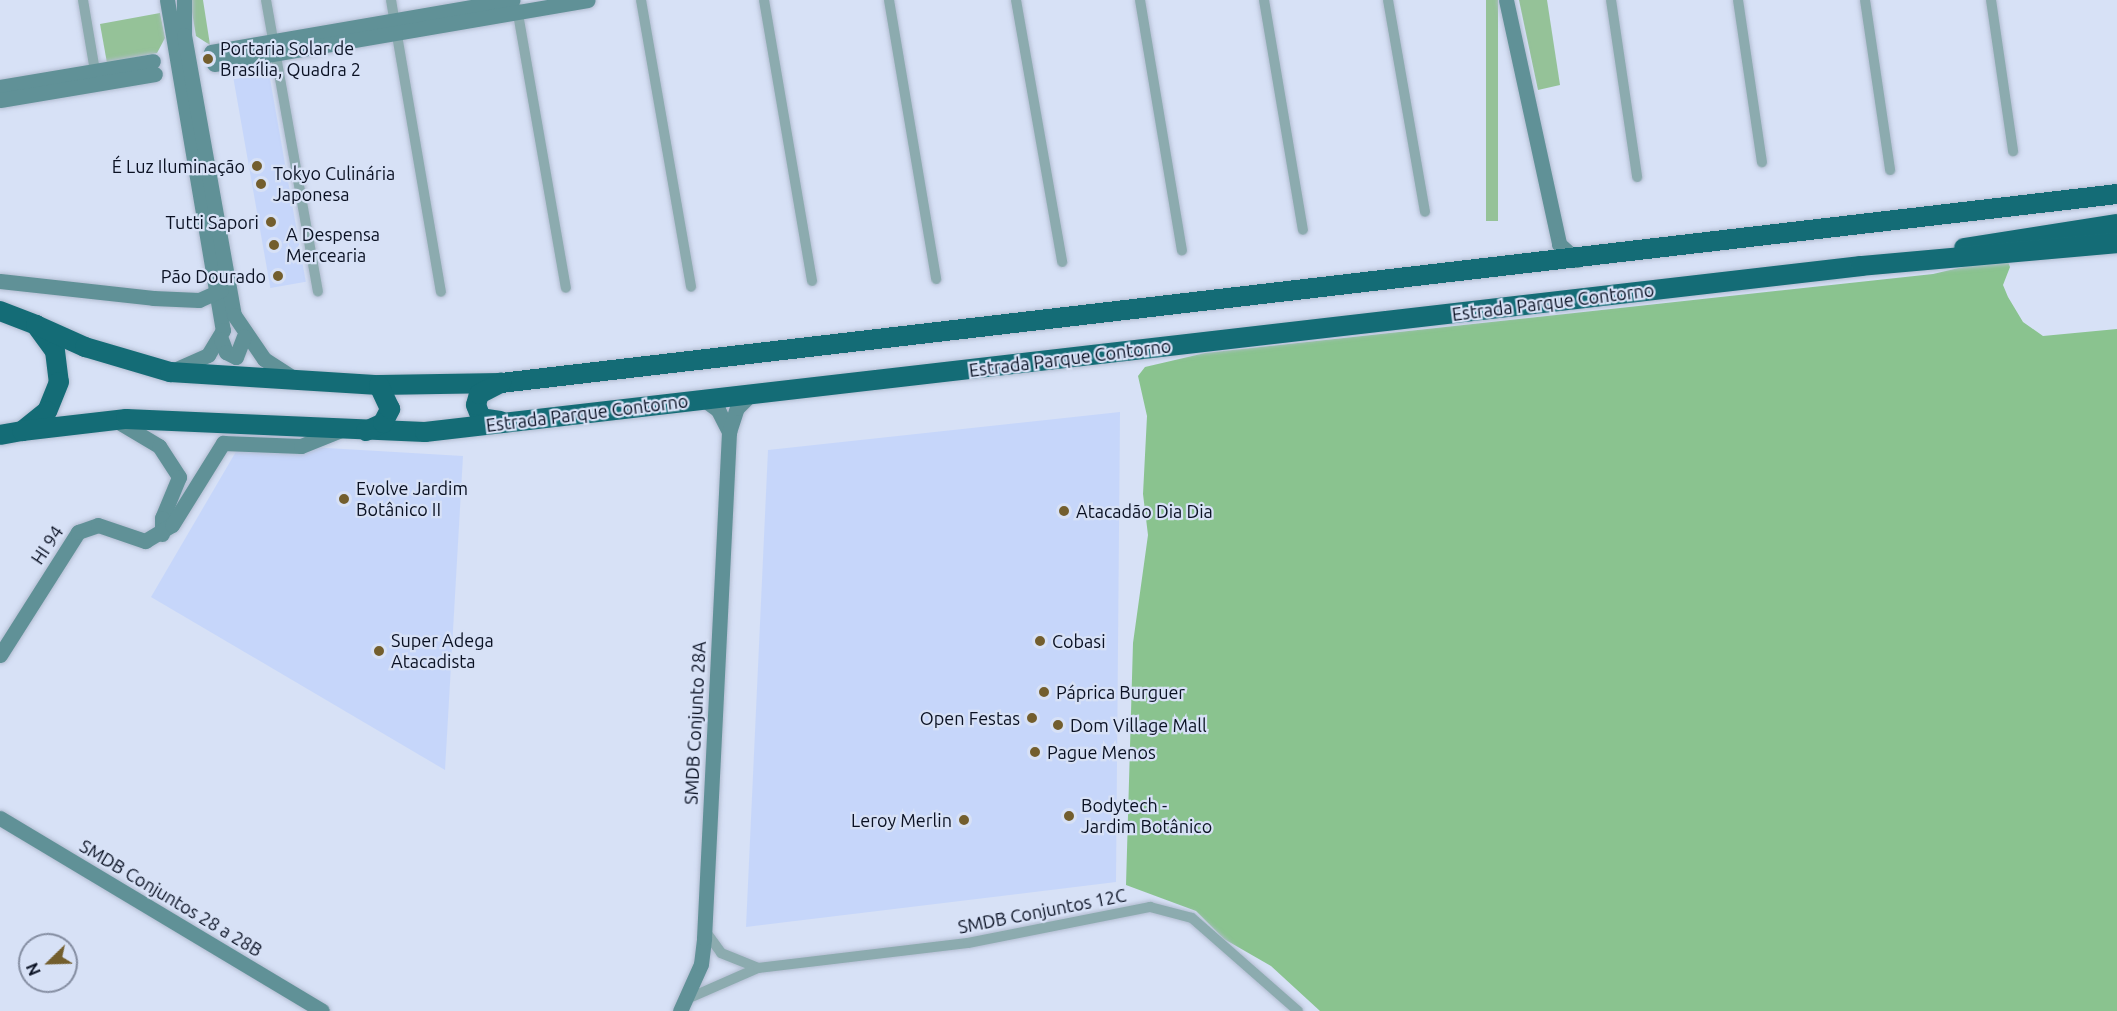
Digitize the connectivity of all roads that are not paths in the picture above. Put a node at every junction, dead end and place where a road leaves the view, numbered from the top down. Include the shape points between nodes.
1 (83, 0) edge
2 (266, 0) edge
3 (391, 0) edge
4 (588, 0) edge
5 (641, 0) edge
6 (764, 0) edge
7 (889, 0) edge
8 (1016, 0) edge
9 (1140, 0) edge
10 (1264, 0) edge
11 (1388, 0) edge
12 (1506, 0) edge
13 (1611, 0) edge
14 (1738, 0) edge
15 (1865, 0) edge
16 (1991, 0) edge
17 (184, 1) edge
18 (167, 2) edge
19 (516, 4) edge
20 (395, 27) junction
21 (274, 48) junction
22 (183, 63) junction
23 (96, 77) junction
24 (0, 87) edge
25 (0, 100) edge
26 (2013, 151) dead end
27 (1762, 162) dead end
28 (1890, 170) dead end
29 (1637, 177) dead end
30 (2117, 194) edge
31 (2117, 207) edge
32 (1425, 212) dead end
33 (1881, 224) junction
34 (2117, 224) edge
35 (1303, 230) dead end
36 (2117, 243) edge
37 (1558, 244) junction
38 (1182, 250) dead end
39 (1577, 260) junction
40 (1062, 262) dead end
41 (1550, 263) junction
42 (1900, 263) junction
43 (936, 279) dead end
44 (0, 281) edge
45 (812, 281) dead end
46 (691, 287) dead end
47 (566, 288) dead end
48 (230, 291) junction
49 (318, 291) dead end
50 (441, 292) dead end
51 (213, 295) junction
52 (0, 310) edge
53 (36, 325) junction
54 (244, 336) junction
55 (221, 339) junction
56 (170, 372) junction
57 (295, 379) junction
58 (501, 383) junction
59 (379, 385) junction
60 (750, 395) junction
61 (703, 399) junction
62 (116, 420) junction
63 (507, 422) junction
64 (341, 430) junction
65 (366, 431) junction
66 (729, 432) junction
67 (14, 433) edge
68 (0, 447) edge
69 (162, 534) junction
70 (0, 656) edge
71 (0, 818) edge
72 (704, 925) junction
73 (758, 968) junction
74 (684, 1005) edge
75 (322, 1011) edge
76 (1298, 1011) edge

1 - 23 street
2 - 21 street
3 - 20 street
4 - 19 street
5 - 46 street
6 - 45 street
7 - 43 street
8 - 40 street
9 - 38 street
10 - 35 street
11 - 32 street
12 - 37 street
13 - 29 street
14 - 27 street
15 - 28 street
16 - 26 street
17 - 18 street
17 - 22 street
18 - 22 street
19 - 20 street
19 - 47 street
20 - 21 street
20 - 50 street
21 - 22 street
21 - 49 street
22 - 23 street
22 - 48 street
22 - 51 street
23 - 24 street
23 - 25 street
30 - 33 highway
31 - 33 highway
33 - 39 highway
34 - 42 highway
36 - 42 highway, Estrada Parque Contorno
37 - 39 street
37 - 41 street
39 - 41 highway
41 - 58 highway
42 - 60 highway, Estrada Parque Contorno
44 - 51 street via 153,298 199,300
48 - 51 street
48 - 54 street
51 - 55 street
52 - 53 highway
53 - 56 highway via 85,347
53 - 67 highway via 55,351 59,382 47,411
54 - 55 street via 236,357 226,352
54 - 57 street via 264,359
55 - 56 street via 208,355
56 - 57 highway
57 - 59 highway
58 - 59 highway
58 - 63 highway via 479,394 476,405 482,419
59 - 65 highway via 390,409 383,423
60 - 61 highway, Estrada Parque Contorno
60 - 66 street via 737,408
61 - 63 highway, Estrada Parque Contorno
61 - 66 street via 718,410
62 - 64 highway, Estrada Parque Contorno
62 - 67 highway, Estrada Parque Contorno
62 - 69 street via 159,446 179,477 162,518
63 - 65 highway, Estrada Parque Contorno via 425,432
64 - 65 highway, Estrada Parque Contorno
64 - 69 street via 301,446 223,443
66 - 72 street, SMDB Conjunto 28A
67 - 68 highway
69 - 70 street, HI 94 via 145,541 98,525 78,532
71 - 75 street, SMDB Conjuntos 28 a 28B
72 - 73 street, SMDB Conjuntos 12C via 721,953
72 - 74 street, SMDB Conjunto 28A via 701,964
73 - 74 street, SMDB Conjuntos 12C
73 - 76 street, SMDB Conjuntos 12C via 968,944 1150,907 1192,918

